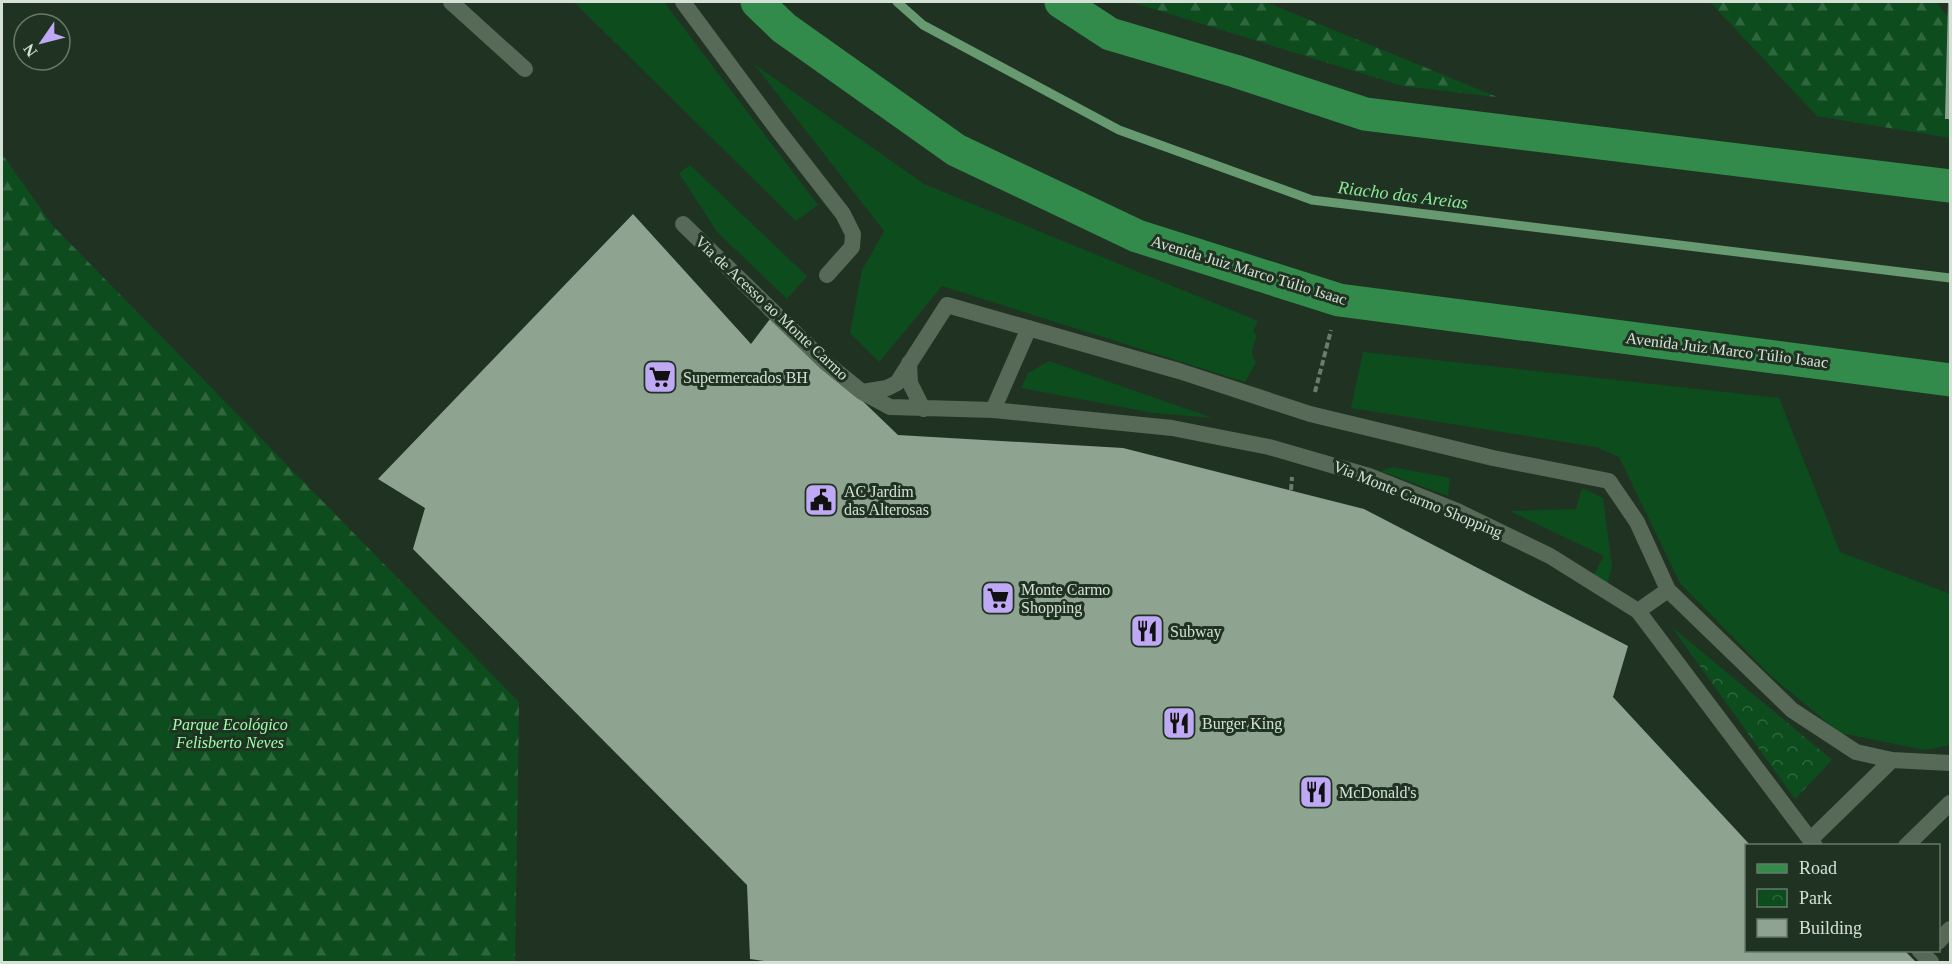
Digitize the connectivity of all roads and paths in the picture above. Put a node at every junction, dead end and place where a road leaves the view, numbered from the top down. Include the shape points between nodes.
1 (451, 2) edge
2 (683, 2) edge
3 (757, 2) edge
4 (1061, 2) edge
5 (525, 69) dead end
6 (1950, 186) edge
7 (683, 224) dead end
8 (827, 275) dead end
9 (1339, 300) junction
10 (1029, 328) junction
11 (909, 363) junction
12 (1950, 380) edge
13 (862, 392) junction
14 (923, 409) junction
15 (993, 410) junction
16 (1310, 414) junction
17 (1668, 590) junction
18 (1638, 611) junction
19 (1892, 760) junction
20 (1950, 763) edge
21 (1950, 803) edge
22 (1813, 843) edge
23 (1908, 844) edge

1 - 5 lane
2 - 8 lane via 843,214 853,234 852,248
3 - 9 main road, Avenida Juiz Marco Túlio Isaac via 783,28 956,150 1137,236
4 - 6 main road via 1110,34 1365,114
7 - 13 lane, Via de Acesso ao Monte Carmo via 825,362
9 - 12 main road, Avenida Juiz Marco Túlio Isaac
9 - 16 path
10 - 11 lane via 947,305
10 - 15 lane
10 - 16 lane
11 - 13 lane via 897,383
11 - 14 lane via 910,383
13 - 14 lane, Via Monte Carmo Shopping via 890,407
14 - 15 lane, Via Monte Carmo Shopping
15 - 18 lane, Via Monte Carmo Shopping via 1172,428 1329,463 1497,529 1550,556
16 - 17 lane via 1492,458 1609,481 1638,522
17 - 18 lane
17 - 19 lane via 1792,710 1856,752
18 - 22 lane
19 - 20 lane
19 - 22 lane
21 - 23 lane

